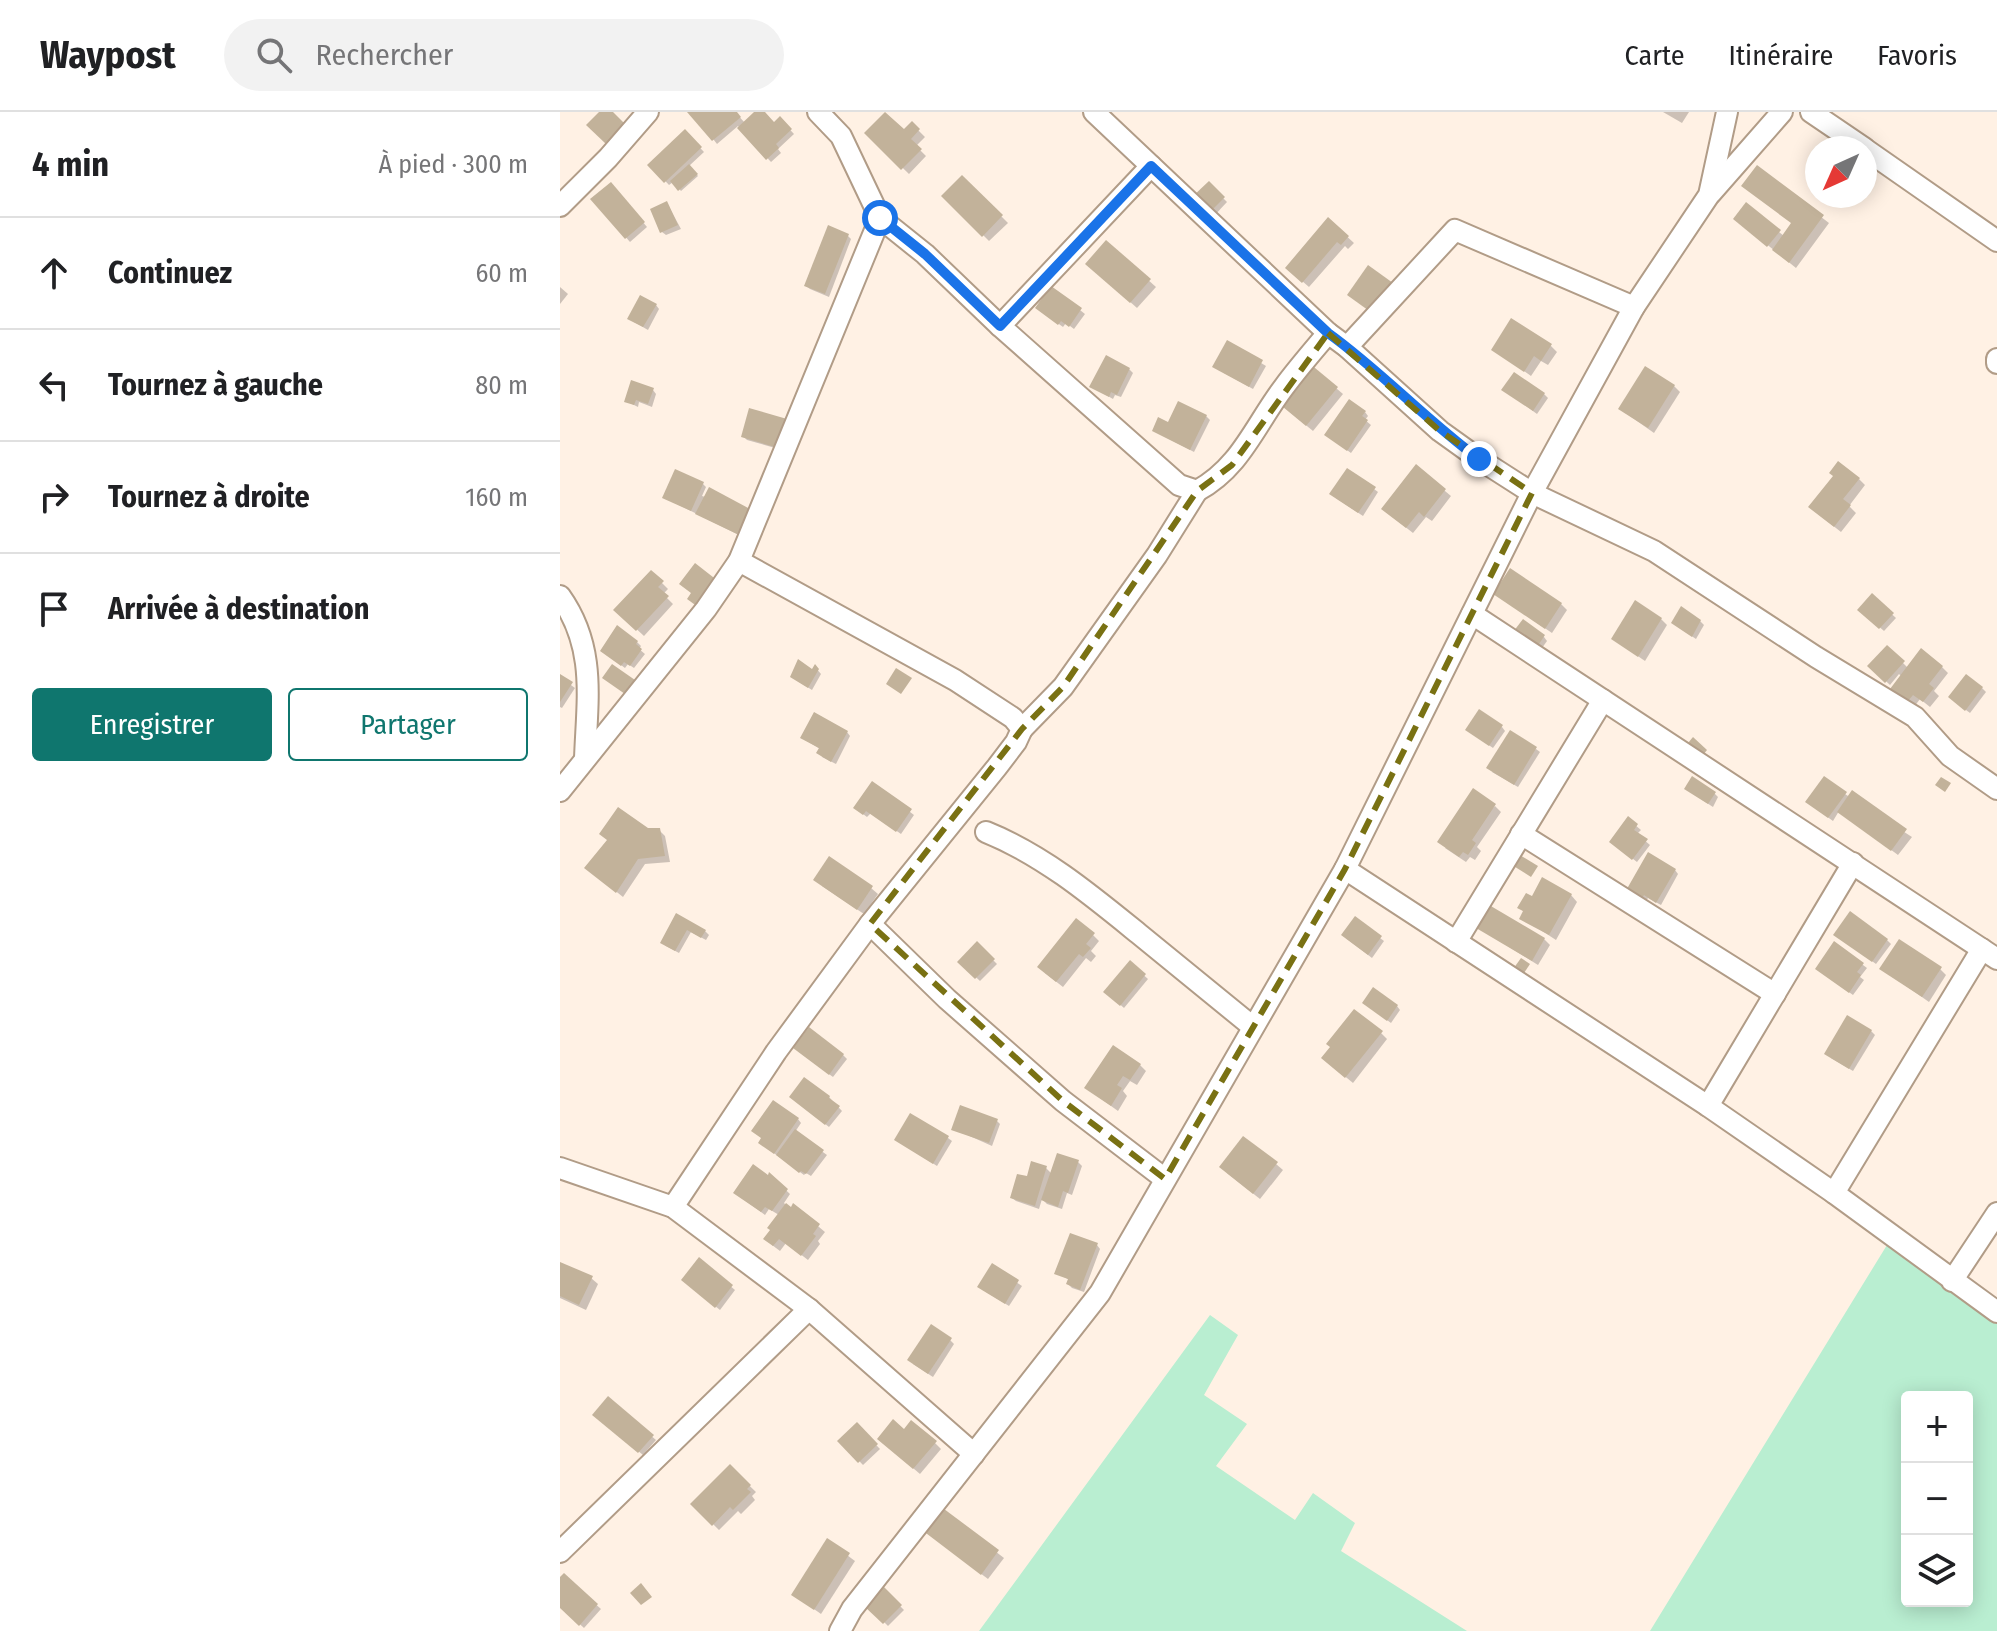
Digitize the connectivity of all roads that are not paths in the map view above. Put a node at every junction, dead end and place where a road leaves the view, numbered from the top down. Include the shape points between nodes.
1 (648, 112) edge
2 (818, 112) edge
3 (844, 112) edge
4 (1094, 112) edge
5 (1727, 112) edge
6 (1811, 112) edge
7 (1774, 114) edge
8 (841, 136) junction
9 (1847, 136) edge
10 (1877, 156) edge
11 (1151, 166) junction
12 (1709, 195) junction
13 (560, 206) edge
14 (880, 218) junction
15 (1997, 241) edge
16 (1634, 307) junction
17 (1000, 326) junction
18 (1328, 333) junction
19 (1347, 347) junction
20 (1197, 491) junction
21 (1532, 493) junction
22 (739, 561) junction
23 (560, 596) edge
24 (1472, 614) junction
25 (1603, 700) junction
26 (1022, 729) junction
27 (585, 759) junction
28 (1997, 789) edge
29 (560, 791) edge
30 (986, 832) dead end
31 (1521, 834) junction
32 (1853, 863) junction
33 (1345, 869) junction
34 (870, 924) junction
35 (1456, 942) junction
36 (1989, 954) edge
37 (1775, 994) junction
38 (1253, 1027) junction
39 (1708, 1106) junction
40 (560, 1168) edge
41 (1165, 1179) junction
42 (1834, 1193) junction
43 (673, 1207) junction
44 (1997, 1213) edge
45 (1952, 1281) junction
46 (809, 1309) junction
47 (1997, 1312) edge
48 (974, 1454) junction
49 (560, 1552) edge
50 (840, 1631) edge

1 - 13 street
2 - 8 street
3 - 8 street
4 - 11 street
5 - 12 street
6 - 9 street
7 - 12 street
8 - 14 street
10 - 15 street
11 - 17 street
11 - 18 street
12 - 16 street
14 - 17 street
14 - 22 street
16 - 19 street via 1455,230
16 - 21 street
17 - 20 street via 1179,485
18 - 19 street
18 - 20 street via 1232,465
19 - 21 street via 1440,431
20 - 26 street via 1063,687
21 - 24 street
21 - 28 street via 1654,551 1915,717 1950,756
22 - 26 street via 982,696
22 - 27 street
23 - 27 street via 572,615 589,668
24 - 25 street
24 - 33 street
25 - 31 street
25 - 32 street
26 - 34 street
27 - 29 street
30 - 38 street via 1050,865
31 - 35 street
31 - 37 street
32 - 36 street
32 - 37 street
33 - 35 street
33 - 38 street
34 - 41 street via 1063,1101
34 - 43 street via 776,1052
35 - 39 street
36 - 42 street
37 - 39 street
38 - 41 street
39 - 42 street
40 - 43 street
41 - 48 street via 1100,1293
42 - 45 street
43 - 46 street
44 - 45 street
45 - 47 street
46 - 48 street
46 - 49 street
48 - 50 street

